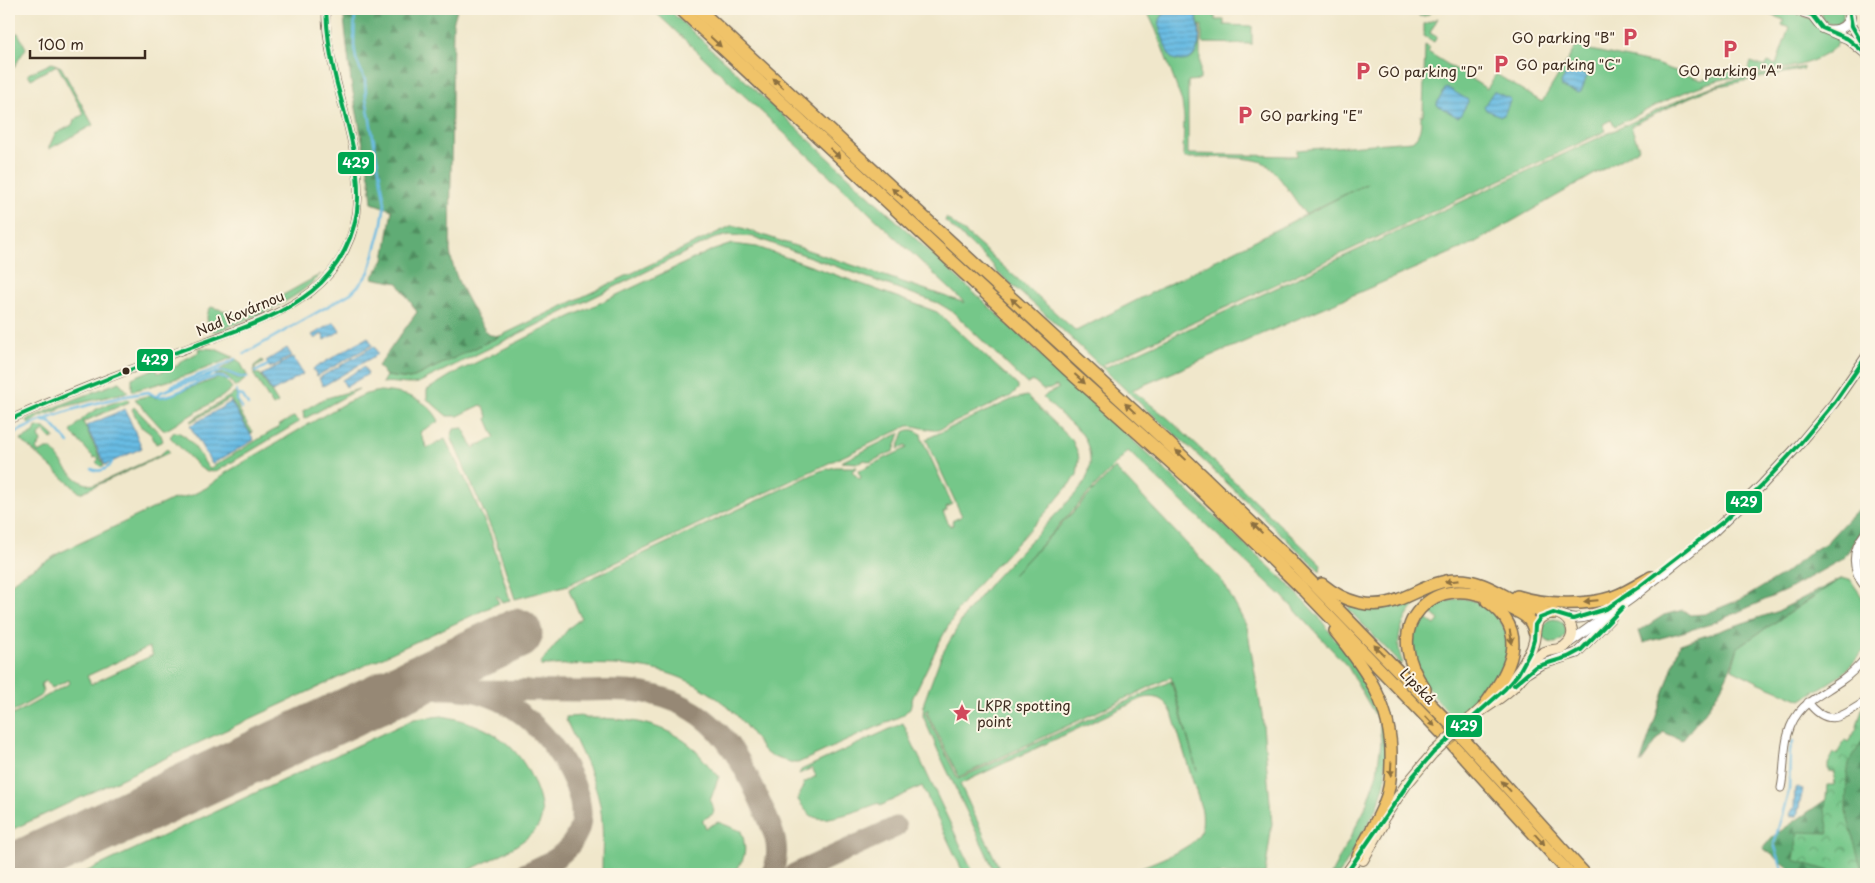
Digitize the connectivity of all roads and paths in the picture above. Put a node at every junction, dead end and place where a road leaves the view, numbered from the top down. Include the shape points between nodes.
1 (326, 9) edge
2 (681, 9) edge
3 (698, 9) edge
4 (1793, 9) edge
5 (1816, 9) edge
6 (1849, 12) edge
7 (1817, 20) junction
8 (1827, 30) junction
9 (1866, 52) edge
10 (1866, 357) edge
11 (9, 420) edge
12 (1724, 521) junction
13 (1866, 533) edge
14 (1292, 562) junction
15 (1652, 577) junction
16 (1866, 587) edge
17 (1302, 588) junction
18 (1499, 591) junction
19 (1468, 592) junction
20 (1633, 597) junction
21 (1558, 614) junction
22 (1535, 633) junction
23 (1564, 647) junction
24 (1551, 650) junction
25 (1866, 657) edge
26 (1525, 675) junction
27 (1866, 700) edge
28 (1808, 702) junction
29 (1484, 706) junction
30 (1472, 718) junction
31 (1449, 723) junction
32 (1781, 788) dead end
33 (1391, 808) junction
34 (1358, 856) junction
35 (1346, 874) edge
36 (1354, 874) edge
37 (1570, 874) edge
38 (1585, 874) edge

1 - 11 street, Nad Kovárnou via 327,35 355,161 358,197 353,232 331,271 313,290 268,317 55,398
2 -> 17 highway via 1191,480
14 -> 3 highway via 1166,441
4 - 7 street
5 - 7 street
6 - 8 street via 1848,21 1842,29
6 - 9 street
7 - 8 street
8 - 9 street
10 - 12 street via 1798,446
12 - 15 street
12 - 20 street
13 - 16 street via 1858,546 1855,565
18 -> 14 highway via 1472,581 1450,580 1391,603 1359,603 1330,590
31 -> 14 highway, Lipská
15 -> 18 highway via 1620,594 1594,601 1541,602
15 - 21 street via 1598,612 1579,618
17 -> 34 highway via 1367,673 1380,697 1389,725 1392,754 1388,795
17 -> 37 highway, Lipská via 1454,745
18 - 21 highway via 1534,610
19 - 22 highway via 1495,600 1522,614 1530,620
19 -> 29 highway via 1495,607 1506,620 1512,636 1513,649 1508,668
19 - 31 highway via 1447,593 1429,601 1413,618 1407,635 1414,673
20 - 23 street
20 - 26 street via 1577,652 1540,665
21 - 22 main road via 1540,618 1535,625
21 - 23 main road via 1571,624 1570,641
22 - 24 main road via 1540,644
22 - 29 main road via 1531,650 1518,674
23 - 24 main road
24 - 26 main road via 1543,653
25 - 28 street via 1848,676
26 - 30 main road
27 - 28 street via 1833,718 1820,715
28 - 32 street via 1800,709 1790,728
29 - 30 main road
30 - 33 main road, bridge via 1433,753
38 -> 31 highway, Lipská
33 - 34 main road
33 - 36 main road
34 - 35 main road

